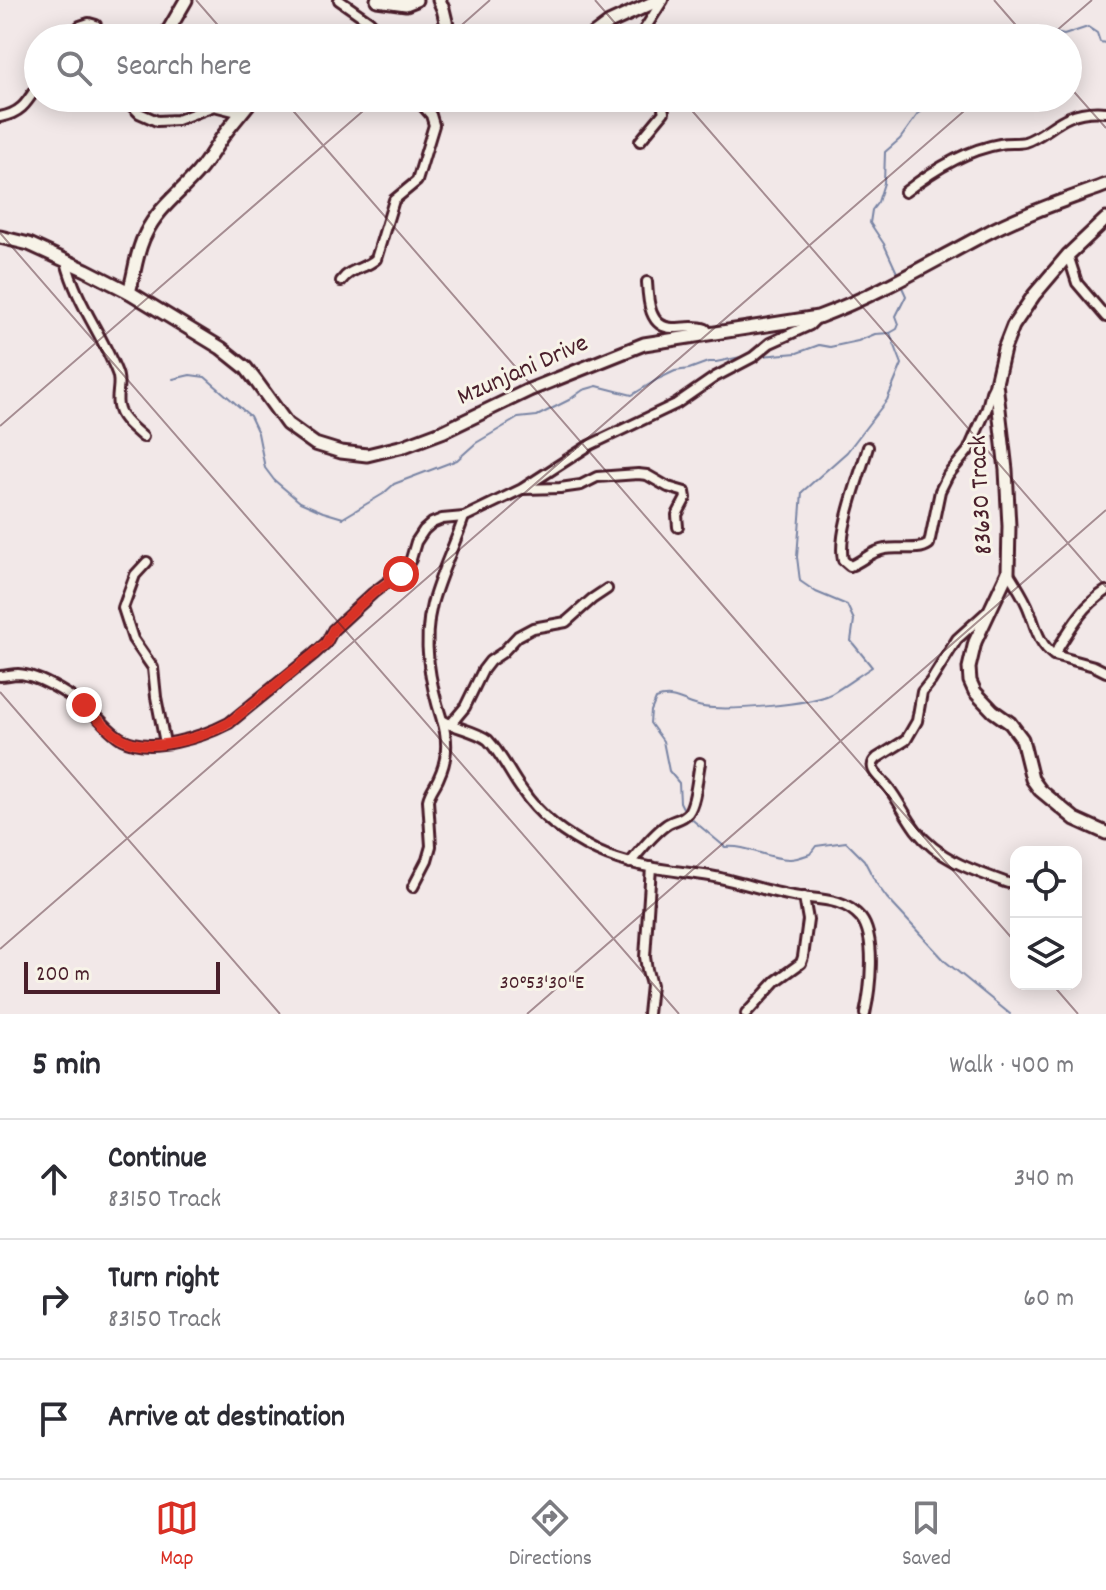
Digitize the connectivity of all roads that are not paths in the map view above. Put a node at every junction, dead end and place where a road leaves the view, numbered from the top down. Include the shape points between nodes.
1 (186, 0) edge
2 (339, 0) edge
3 (377, 0) edge
4 (416, 0) edge
5 (439, 0) edge
6 (661, 0) edge
7 (172, 24) edge
8 (372, 24) edge
9 (447, 24) edge
10 (608, 24) edge
11 (647, 24) edge
12 (24, 104) edge
13 (138, 112) edge
14 (198, 112) edge
15 (238, 112) edge
16 (428, 112) edge
17 (664, 112) edge
18 (1106, 112) edge
19 (242, 113) joint
20 (0, 117) edge
21 (640, 141) dead end
22 (1106, 185) edge
23 (905, 192) dead end
24 (1106, 219) edge
25 (0, 237) edge
26 (1068, 255) junction
27 (66, 260) junction
28 (341, 281) dead end
29 (647, 282) dead end
30 (129, 292) junction
31 (818, 317) junction
32 (1106, 317) edge
33 (708, 334) junction
34 (996, 383) junction
35 (143, 437) dead end
36 (868, 447) dead end
37 (522, 489) junction
38 (464, 517) junction
39 (678, 527) dead end
40 (147, 562) dead end
41 (1008, 572) junction
42 (607, 589) dead end
43 (1106, 591) edge
44 (989, 610) junction
45 (1054, 655) junction
46 (1106, 672) edge
47 (0, 676) edge
48 (446, 722) junction
49 (165, 743) junction
50 (700, 763) dead end
51 (1106, 833) edge
52 (630, 863) junction
53 (651, 867) junction
54 (1008, 883) dead end
55 (413, 887) dead end
56 (804, 897) junction
57 (648, 1014) edge
58 (746, 1014) edge
59 (865, 1014) edge

1 - 7 main road
2 - 8 street
3 - 4 main road
5 - 9 main road
6 - 10 main road
6 - 11 street
12 - 20 street
13 - 14 street via 157,121
15 - 19 street
16 - 28 street via 434,122 418,178 394,200 376,259
17 - 21 street
18 - 23 street via 1067,117 1026,141 1001,143 958,158
19 - 30 main road via 149,227
22 - 31 main road, Mzunjani Drive via 1016,219
24 - 26 main road, 83630 Track
25 - 27 main road, Mzunjani Drive
26 - 32 street via 1077,283
26 - 34 main road, 83630 Track via 1013,326
27 - 30 main road, Mzunjani Drive
27 - 35 street via 82,306 119,376 119,413
29 - 33 street via 650,310 661,325 697,326
30 - 33 main road, Mzunjani Drive via 246,368 287,424 303,436 341,452 367,455 444,431 644,344
31 - 33 main road, Mzunjani Drive
31 - 37 street
34 - 36 street via 968,451 940,491 929,544 877,550 850,566 841,551
34 - 41 main road, 83630 Track via 1006,470
37 - 38 street
37 - 39 street via 581,485 619,474 647,475 685,492
38 - 48 street via 428,626 432,690
38 - 49 street via 442,519 424,530 401,574 229,723
40 - 49 street via 135,575 123,608 133,639 153,668
41 - 44 main road, 83630 Track
41 - 45 street via 1038,636
42 - 48 street via 566,622 518,636 490,661 465,707
43 - 45 street via 1079,616
44 - 51 main road, 83630 Track via 970,657 975,692 1022,739 1040,790 1075,819
44 - 54 street via 957,639 922,692 917,721 906,740 871,766 936,851
45 - 46 street
47 - 49 street via 26,675 53,687 84,705 125,741
48 - 52 street via 488,740 547,819 588,846
48 - 55 street via 448,745 429,795 431,846
50 - 52 street via 695,798 686,814 667,824
52 - 53 street
53 - 56 street
53 - 57 street via 645,957 651,985
56 - 58 street via 808,920 801,963
56 - 59 street via 837,903 864,924 871,972

